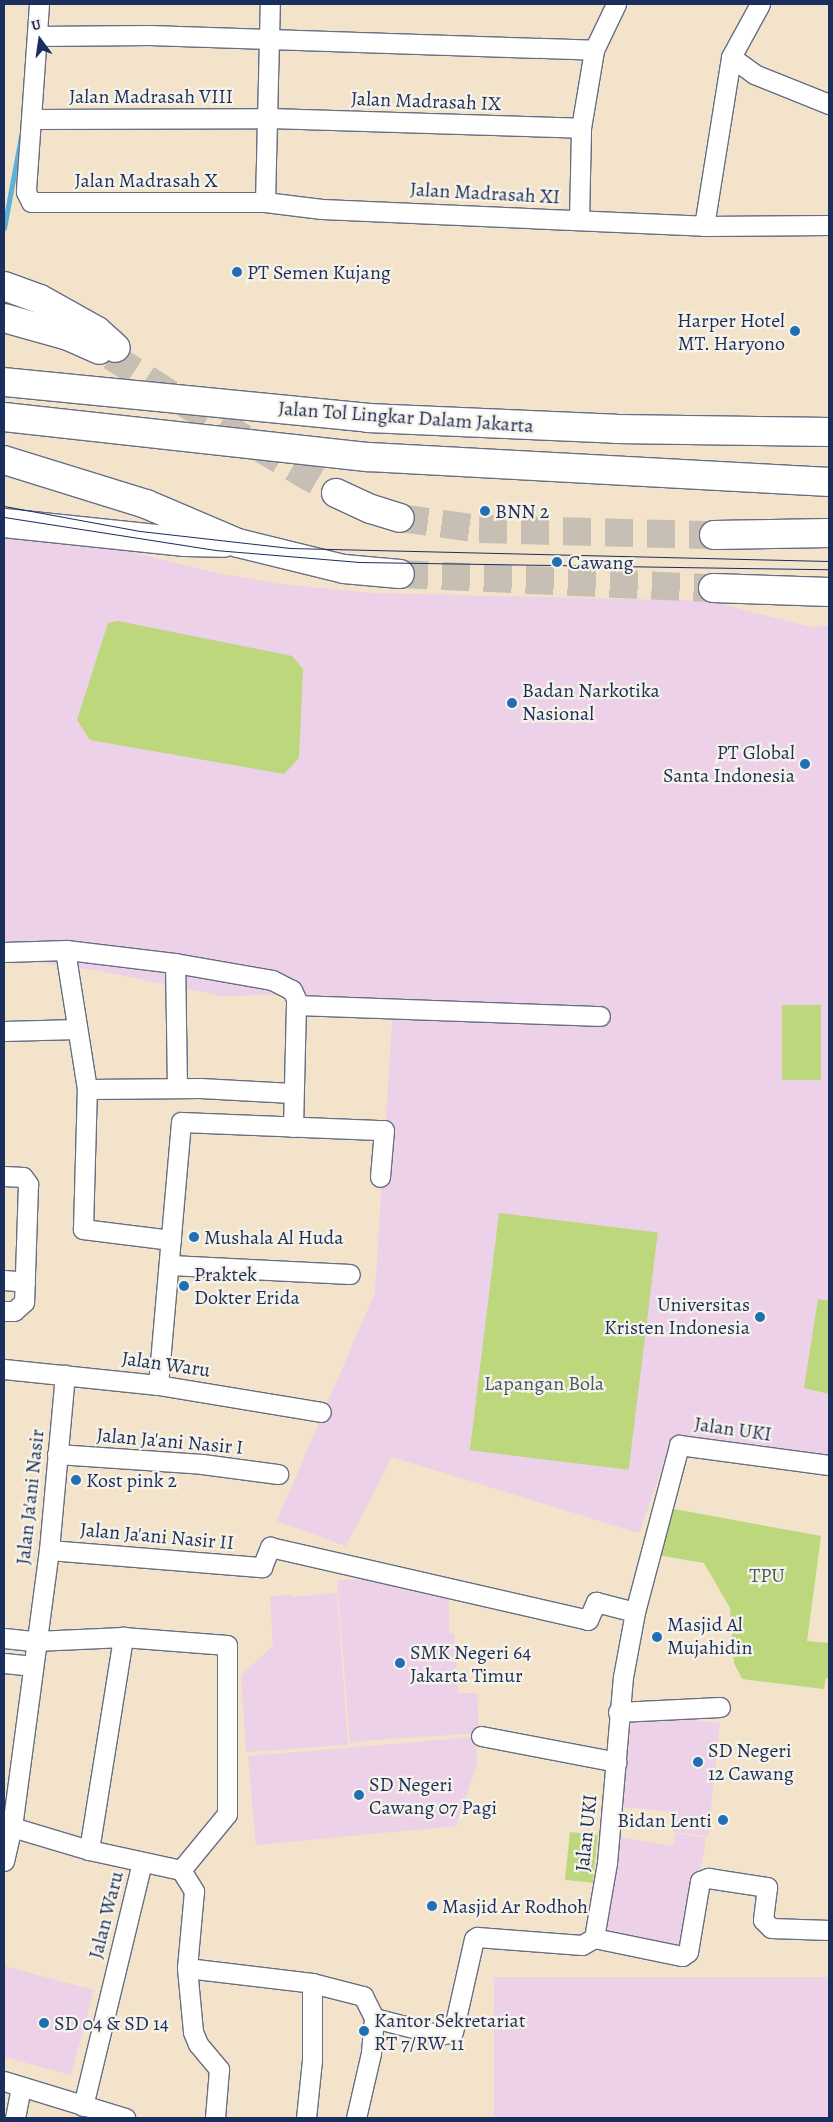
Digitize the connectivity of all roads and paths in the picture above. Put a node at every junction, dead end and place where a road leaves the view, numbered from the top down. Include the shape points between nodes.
1 (39, 4) edge
2 (270, 4) edge
3 (616, 4) edge
4 (760, 4) edge
5 (37, 36) junction
6 (270, 38) junction
7 (594, 50) junction
8 (731, 57) junction
9 (829, 104) edge
10 (269, 118) junction
11 (32, 119) junction
12 (581, 128) junction
13 (265, 202) junction
14 (579, 219) junction
15 (829, 225) edge
16 (704, 226) junction
17 (4, 286) edge
18 (4, 318) edge
19 (4, 382) edge
20 (4, 417) edge
21 (823, 431) edge
22 (4, 460) edge
23 (829, 470) edge
24 (703, 473) junction
25 (4, 480) edge
26 (829, 482) edge
27 (336, 493) tunnel mouth
28 (118, 495) junction
29 (400, 518) tunnel mouth
30 (4, 523) edge
31 (829, 532) edge
32 (714, 535) tunnel mouth
33 (238, 543) junction
34 (400, 574) tunnel mouth
35 (714, 588) tunnel mouth
36 (829, 592) edge
37 (67, 950) junction
38 (4, 952) edge
39 (175, 963) junction
40 (296, 1002) junction
41 (600, 1016) dead end
42 (77, 1029) junction
43 (4, 1031) edge
44 (177, 1087) junction
45 (87, 1089) junction
46 (292, 1093) junction
47 (293, 1127) junction
48 (4, 1176) edge
49 (380, 1177) dead end
50 (171, 1240) junction
51 (170, 1265) junction
52 (350, 1274) dead end
53 (4, 1280) edge
54 (25, 1282) junction
55 (4, 1311) edge
56 (4, 1369) edge
57 (65, 1375) junction
58 (158, 1385) junction
59 (321, 1412) dead end
60 (57, 1454) junction
61 (829, 1465) edge
62 (278, 1474) dead end
63 (49, 1550) junction
64 (635, 1612) junction
65 (123, 1637) junction
66 (4, 1638) edge
67 (35, 1641) junction
68 (4, 1662) edge
69 (31, 1666) junction
70 (720, 1707) dead end
71 (618, 1712) junction
72 (481, 1736) dead end
73 (616, 1762) junction
74 (11, 1771) edge
75 (8, 1836) edge
76 (89, 1850) junction
77 (4, 1861) edge
78 (142, 1863) junction
79 (181, 1870) junction
80 (829, 1930) edge
81 (594, 1938) junction
82 (186, 1968) junction
83 (312, 1983) junction
84 (374, 2018) junction
85 (12, 2084) edge
86 (83, 2106) junction
87 (15, 2118) edge
88 (125, 2118) edge
89 (215, 2118) edge
90 (306, 2118) edge
91 (356, 2118) edge

1 - 5 street
2 - 6 street
3 - 7 street
4 - 8 street
5 - 6 street
5 - 11 street
6 - 7 street
6 - 10 street
7 - 12 street
8 - 9 street via 754,74
8 - 16 street
10 - 11 street, Jalan Madrasah VIII
10 - 12 street, Jalan Madrasah IX
10 - 13 street
11 - 13 street, Jalan Madrasah X via 28,200 36,203
12 - 14 street
13 - 14 street, Jalan Madrasah XI via 322,208
14 - 16 street, Jalan Madrasah XI
15 - 16 street, Jalan Madrasah XI
17 - 18 highway via 40,299 97,331 114,352
19 - 21 highway, Jalan Tol Lingkar Dalam Jakarta via 368,418 616,429
20 - 24 highway, Jalan Tol Lingkar Dalam Jakarta via 368,457
22 - 28 highway
23 - 24 highway
24 - 26 highway
25 - 28 highway
27 - 29 highway via 371,510
28 - 33 highway
30 - 33 highway via 185,542
31 - 32 highway
33 - 34 highway via 344,569
35 - 36 highway
37 - 38 street
37 - 39 street
37 - 42 street
39 - 40 street via 272,980 292,990
39 - 44 street
40 - 41 street via 299,1005
40 - 46 street
42 - 43 street
42 - 45 street
44 - 45 street
44 - 46 street
45 - 50 street via 83,1229
46 - 47 street
47 - 49 street via 384,1130
47 - 50 street via 181,1122
48 - 54 street via 23,1177 28,1184
50 - 51 street
51 - 52 street
51 - 58 street
53 - 54 street
54 - 55 street via 21,1307
56 - 57 street, Jalan Waru
57 - 58 street, Jalan Waru
57 - 60 street, Jalan Ja'ani Nasir
58 - 59 street, Jalan Waru
60 - 62 street, Jalan Ja'ani Nasir I via 202,1464
60 - 63 street, Jalan Ja'ani Nasir
61 - 64 street, Jalan UKI via 679,1445
63 - 64 street, Jalan Ja'ani Nasir II via 262,1567 270,1547 588,1620 596,1602
63 - 67 street, Jalan Ja'ani Nasir
64 - 71 street, Jalan UKI
65 - 67 street
65 - 76 street
65 - 79 street via 227,1645 227,1814
66 - 67 street
67 - 69 street, Jalan Ja'ani Nasir
68 - 69 street
69 - 74 street, Jalan Ja'ani Nasir
70 - 71 street
71 - 73 street, Jalan UKI
72 - 73 street
73 - 81 street, Jalan UKI via 607,1863
74 - 75 street, Jalan Ja'ani Nasir
75 - 76 street
75 - 77 street, Jalan Ja'ani Nasir
76 - 78 street
78 - 79 street, Jalan Waru
78 - 86 street, Jalan Waru
79 - 82 street via 194,1891
80 - 81 street via 771,1928 763,1920 767,1887 708,1878 700,1881 688,1952 682,1956
81 - 84 street via 582,1945 474,1938 453,2032 440,2035
82 - 83 street
82 - 89 street via 193,2032 198,2044 218,2069
83 - 84 street via 363,1996
83 - 90 street via 312,2060
84 - 91 street
85 - 86 street
85 - 87 street
86 - 88 street

